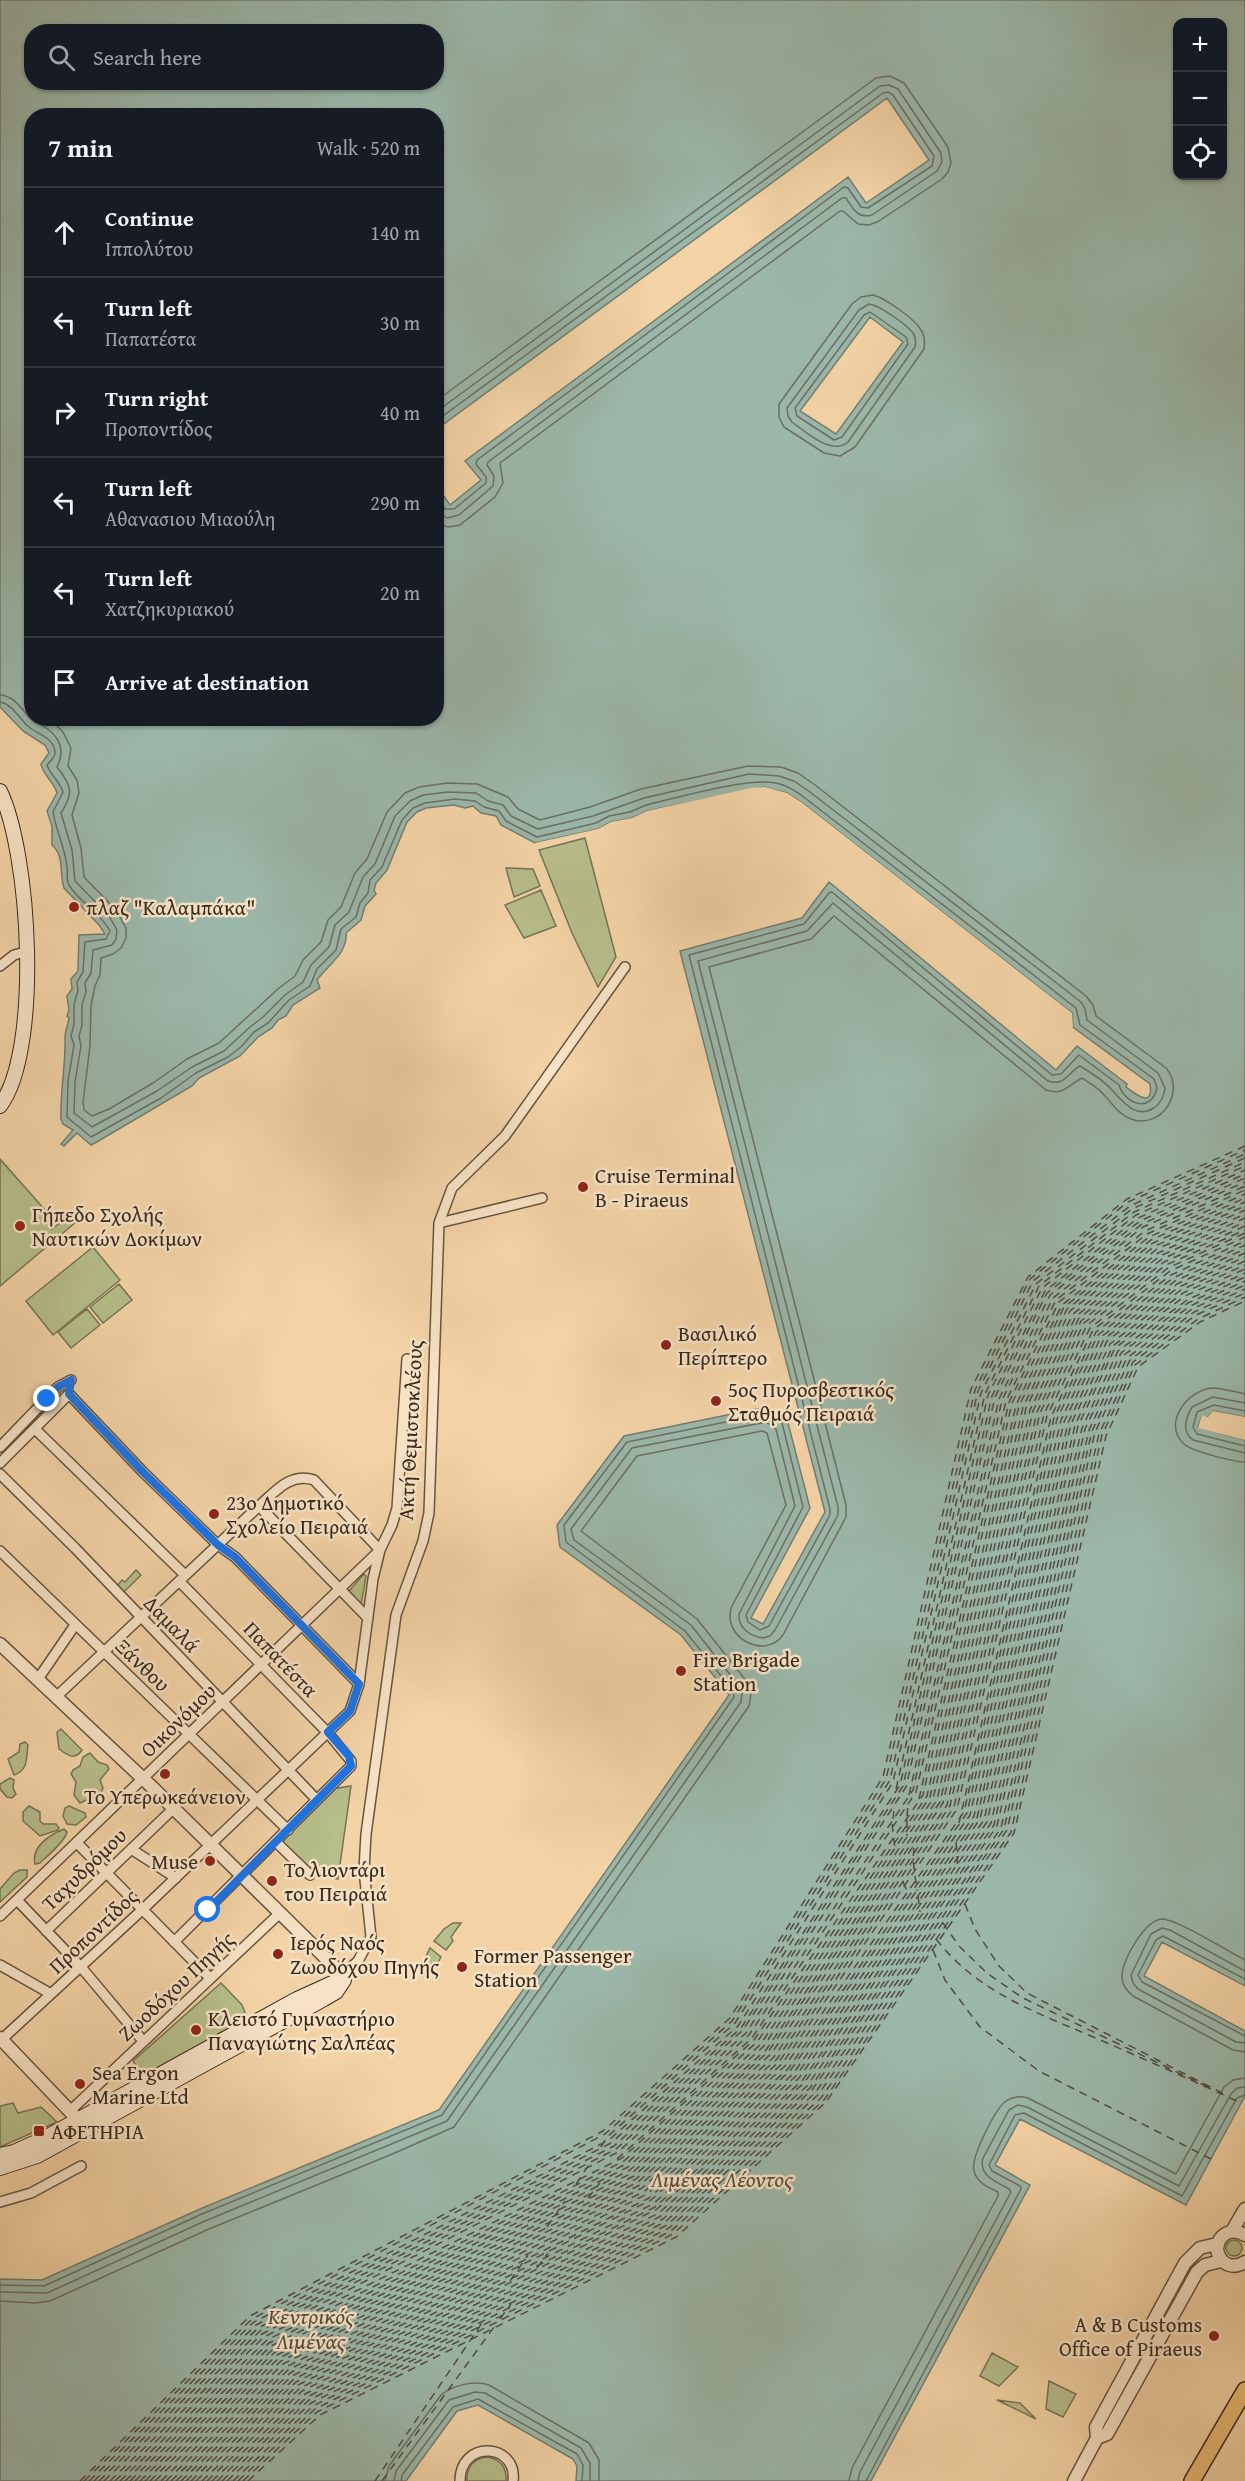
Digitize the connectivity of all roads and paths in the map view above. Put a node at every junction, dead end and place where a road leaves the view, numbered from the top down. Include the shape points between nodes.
1 (0, 791) edge
2 (3, 811) edge
3 (25, 952) junction
4 (0, 966) edge
5 (625, 967) dead end
6 (4, 1089) edge
7 (0, 1106) edge
8 (542, 1198) dead end
9 (439, 1223) junction
10 (407, 1359) dead end
11 (69, 1394) junction
12 (35, 1429) junction
13 (0, 1447) edge
14 (0, 1463) edge
15 (0, 1474) edge
16 (259, 1506) junction
17 (218, 1545) junction
18 (380, 1550) junction
19 (0, 1551) edge
20 (182, 1578) junction
21 (339, 1589) junction
22 (141, 1617) junction
23 (368, 1618) junction
24 (75, 1625) junction
25 (302, 1625) junction
26 (0, 1644) edge
27 (104, 1652) junction
28 (261, 1664) junction
29 (38, 1679) junction
30 (359, 1684) junction
31 (56, 1697) junction
32 (222, 1702) junction
33 (328, 1732) junction
34 (189, 1734) junction
35 (288, 1771) junction
36 (144, 1779) junction
37 (257, 1800) junction
38 (317, 1800) junction
39 (174, 1808) junction
40 (288, 1830) junction
41 (77, 1842) junction
42 (276, 1842) junction
43 (210, 1845) junction
44 (131, 1849) junction
45 (107, 1873) junction
46 (310, 1875) dead end
47 (242, 1876) junction
48 (176, 1878) junction
49 (17, 1900) junction
50 (142, 1910) junction
51 (280, 1913) junction
52 (0, 1916) edge
53 (46, 1931) junction
54 (174, 1942) junction
55 (0, 1965) edge
56 (81, 1967) junction
57 (210, 1978) junction
58 (343, 1978) junction
59 (51, 1994) junction
60 (1, 2040) edge
61 (143, 2041) junction
62 (78, 2120) junction
63 (0, 2155) edge
64 (81, 2166) dead end
65 (0, 2168) edge
66 (0, 2202) edge
67 (1245, 2209) edge
68 (1232, 2231) junction
69 (1245, 2235) edge
70 (1217, 2244) junction
71 (1221, 2261) junction
72 (1245, 2262) edge
73 (1245, 2390) edge
74 (1245, 2409) edge
75 (1097, 2438) junction
76 (460, 2481) edge
77 (513, 2481) edge
78 (1074, 2481) edge
79 (1192, 2481) edge
80 (1203, 2481) edge

1 - 2 main road
2 - 3 main road via 22,885
3 - 4 street
3 - 6 main road via 24,1018 16,1069
5 - 9 street, Ακτή Θεμιστοκλέους via 505,1136 452,1188
6 - 7 main road
8 - 9 street
9 - 58 street, Ακτή Θεμιστοκλέους via 429,1513 396,1615 364,1870 371,1937 364,1953
10 - 18 street via 397,1508
11 - 12 street
11 - 13 street via 71,1380 58,1387
11 - 17 street
12 - 14 street
12 - 20 street, Παπατέστα
15 - 22 street, Δαμαλά
16 - 17 street
16 - 18 street via 291,1479 314,1480
16 - 21 street
17 - 20 street
17 - 25 street
18 - 21 street, Οικονόμου
18 - 23 street, Προποντίδος
19 - 24 street, Ξάνθου
20 - 22 street
20 - 28 street, Παπατέστα
21 - 23 street
21 - 25 street, Οικονόμου
22 - 27 street
22 - 32 street, Δαμαλά
23 - 30 street, Προποντίδος
24 - 27 street, Ξάνθου
24 - 29 street
25 - 28 street, Οικονόμου
25 - 30 street
26 - 29 street
27 - 31 street
27 - 34 street, Ξάνθου
28 - 32 street, Οικονόμου
28 - 33 street, Παπατέστα
29 - 31 street
30 - 33 street, Προποντίδος via 350,1711
31 - 36 street
32 - 34 street, Οικονόμου
32 - 35 street, Δαμαλά
33 - 35 street, Προποντίδος
33 - 38 street, Παπατέστα via 349,1756 351,1766
34 - 36 street, Οικονόμου
34 - 37 street, Ξάνθου
35 - 37 street, Προποντίδος
35 - 38 street, Δαμαλά
36 - 39 street
36 - 41 street, Οικονόμου
37 - 40 street, Ξάνθου
37 - 43 street, Προποντίδος
38 - 40 street
39 - 43 street
39 - 44 street, Ταχυδρόμου
40 - 42 street
41 - 45 street
41 - 49 street, Οικονόμου
42 - 46 street
42 - 47 street
43 - 47 street
43 - 48 street, Προποντίδος
44 - 45 street, Ταχυδρόμου
44 - 48 street
45 - 50 street
45 - 53 street, Ταχυδρόμου
47 - 51 street
47 - 54 street
48 - 50 street, Προποντίδος
49 - 52 street, Οικονόμου
49 - 53 street
50 - 54 street
50 - 56 street, Προποντίδος
51 - 57 street, Ζωοδόχου Πηγής
51 - 58 street
53 - 56 street
54 - 57 street
55 - 59 street
56 - 59 street, Προποντίδος
56 - 61 street
57 - 61 street, Ζωοδόχου Πηγής
58 - 62 main road via 297,1999
59 - 60 street, Προποντίδος
60 - 62 street
61 - 62 street, Ζωοδόχου Πηγής
62 - 63 main road via 26,2147
62 - 65 main road via 37,2156
64 - 66 street via 32,2193
67 - 68 street
68 - 69 street
68 - 70 street via 1225,2233
70 - 71 street
70 - 75 street via 1200,2248 1185,2263 1096,2427
71 - 72 street via 1234,2266
71 - 75 street via 1205,2265 1197,2272 1107,2434
73 - 79 main road
74 - 80 main road
75 - 78 street
76 - 77 street via 464,2463 484,2450 508,2460

